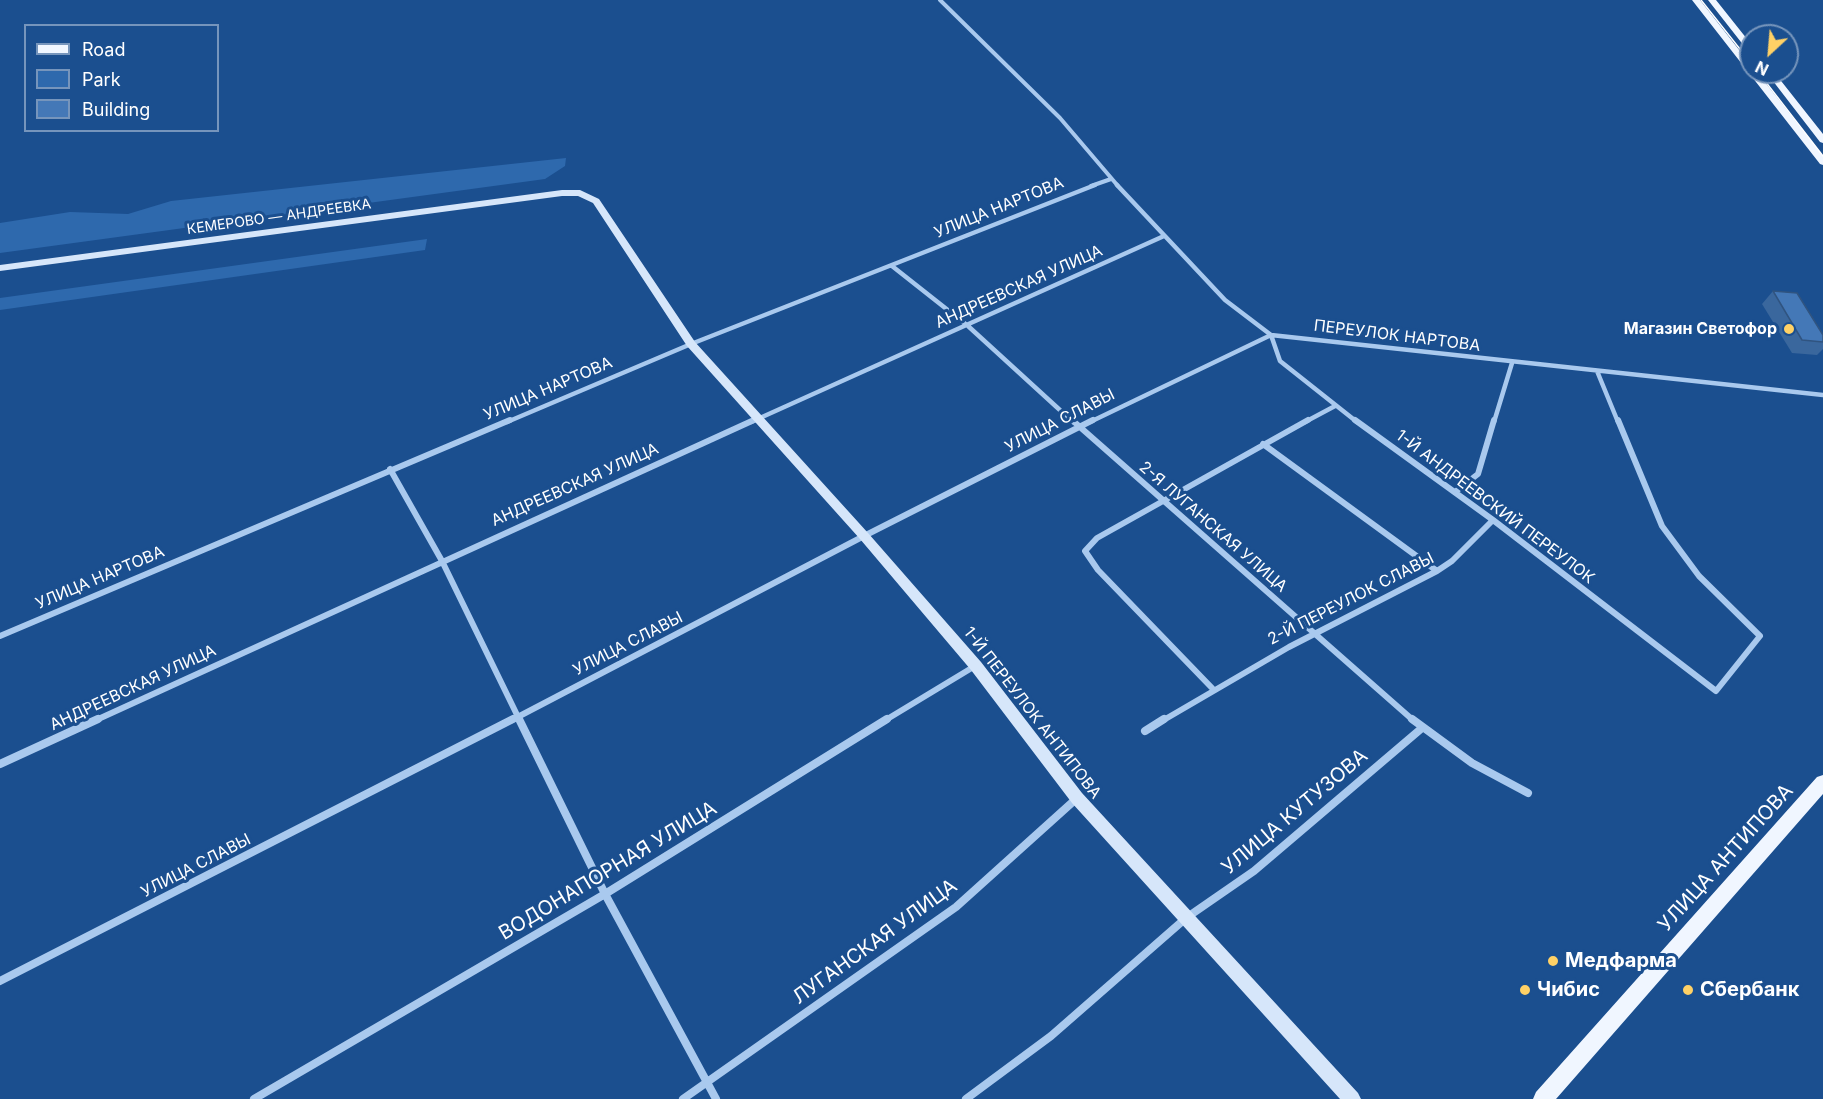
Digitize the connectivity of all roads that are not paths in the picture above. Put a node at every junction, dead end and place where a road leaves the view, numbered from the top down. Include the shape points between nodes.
1 (940, 0) edge
2 (1696, 0) edge
3 (1712, 0) edge
4 (1739, 34) edge
5 (1739, 55) edge
6 (1762, 84) edge
7 (1779, 84) edge
8 (1823, 140) edge
9 (1823, 162) edge
10 (1111, 179) junction
11 (1164, 236) junction
12 (892, 266) junction
13 (0, 268) edge
14 (968, 326) junction
15 (1270, 335) junction
16 (691, 344) junction
17 (1512, 363) junction
18 (1597, 371) junction
19 (1823, 395) edge
20 (1335, 406) junction
21 (756, 418) junction
22 (1078, 427) junction
23 (1263, 444) junction
24 (390, 469) junction
25 (1455, 492) junction
26 (1163, 502) junction
27 (1493, 520) junction
28 (864, 536) junction
29 (441, 561) junction
30 (1437, 571) junction
31 (1312, 633) junction
32 (0, 636) edge
33 (976, 666) junction
34 (1212, 688) junction
35 (519, 716) junction
36 (1422, 728) junction
37 (1145, 730) dead end
38 (0, 764) edge
39 (1823, 782) edge
40 (1528, 793) dead end
41 (1077, 798) junction
42 (605, 894) junction
43 (1186, 918) junction
44 (0, 981) edge
45 (706, 1082) junction
46 (254, 1099) edge
47 (683, 1099) edge
48 (716, 1099) edge
49 (966, 1099) edge
50 (1352, 1099) edge
51 (1543, 1099) edge

1 - 10 street via 1060,118
2 - 5 main road
3 - 4 main road
6 - 9 main road
7 - 8 main road
10 - 11 street
10 - 12 street, УЛИЦА НАРТОВА
11 - 14 street, АНДРЕЕВСКАЯ УЛИЦА
11 - 15 street via 1225,300
12 - 14 street, 2-Я ЛУГАНСКАЯ УЛИЦА
12 - 16 street, УЛИЦА НАРТОВА
13 - 16 main road, КЕМЕРОВО — АНДРЕЕВКА via 580,193 596,201
14 - 21 street, АНДРЕЕВСКАЯ УЛИЦА
14 - 22 street, 2-Я ЛУГАНСКАЯ УЛИЦА
15 - 17 street, ПЕРЕУЛОК НАРТОВА
15 - 20 street, 1-Й АНДРЕЕВСКИЙ ПЕРЕУЛОК via 1280,361
15 - 22 street, УЛИЦА СЛАВЫ
16 - 21 main road, 1-Й ПЕРЕУЛОК АНТИПОВА
16 - 24 street, УЛИЦА НАРТОВА
17 - 18 street, ПЕРЕУЛОК НАРТОВА
17 - 25 street via 1478,474
18 - 19 street, ПЕРЕУЛОК НАРТОВА
18 - 27 street, 1-Й АНДРЕЕВСКИЙ ПЕРЕУЛОК via 1662,526 1700,576 1760,636 1716,691
20 - 23 street
20 - 25 street, 1-Й АНДРЕЕВСКИЙ ПЕРЕУЛОК
21 - 28 main road, 1-Й ПЕРЕУЛОК АНТИПОВА
21 - 29 street, АНДРЕЕВСКАЯ УЛИЦА
22 - 26 street, 2-Я ЛУГАНСКАЯ УЛИЦА
22 - 28 street, УЛИЦА СЛАВЫ
23 - 26 street
23 - 30 street
24 - 29 street
24 - 32 street, УЛИЦА НАРТОВА
25 - 27 street, 1-Й АНДРЕЕВСКИЙ ПЕРЕУЛОК
26 - 31 street, 2-Я ЛУГАНСКАЯ УЛИЦА
26 - 34 street via 1097,538 1084,551
27 - 30 street, 2-Й ПЕРЕУЛОК СЛАВЫ
28 - 33 main road, 1-Й ПЕРЕУЛОК АНТИПОВА
28 - 35 street, УЛИЦА СЛАВЫ
29 - 35 street
29 - 38 street, АНДРЕЕВСКАЯ УЛИЦА
30 - 31 street, 2-Й ПЕРЕУЛОК СЛАВЫ
31 - 34 street, 2-Й ПЕРЕУЛОК СЛАВЫ
31 - 36 street, 2-Я ЛУГАНСКАЯ УЛИЦА
33 - 41 main road, 1-Й ПЕРЕУЛОК АНТИПОВА
33 - 42 street, ВОДОНАПОРНАЯ УЛИЦА
34 - 37 street, 2-Й ПЕРЕУЛОК СЛАВЫ
35 - 42 street
35 - 44 street, УЛИЦА СЛАВЫ
36 - 40 street, 2-Я ЛУГАНСКАЯ УЛИЦА via 1472,763
36 - 43 street, УЛИЦА КУТУЗОВА via 1254,871
39 - 51 main road, УЛИЦА АНТИПОВА
41 - 43 main road, 1-Й ПЕРЕУЛОК АНТИПОВА
41 - 45 street, ЛУГАНСКАЯ УЛИЦА via 956,907
42 - 45 street
42 - 46 street, ВОДОНАПОРНАЯ УЛИЦА
43 - 49 street, УЛИЦА КУТУЗОВА via 1051,1036
43 - 50 main road, 1-Й ПЕРЕУЛОК АНТИПОВА
45 - 47 street, ЛУГАНСКАЯ УЛИЦА
45 - 48 street

